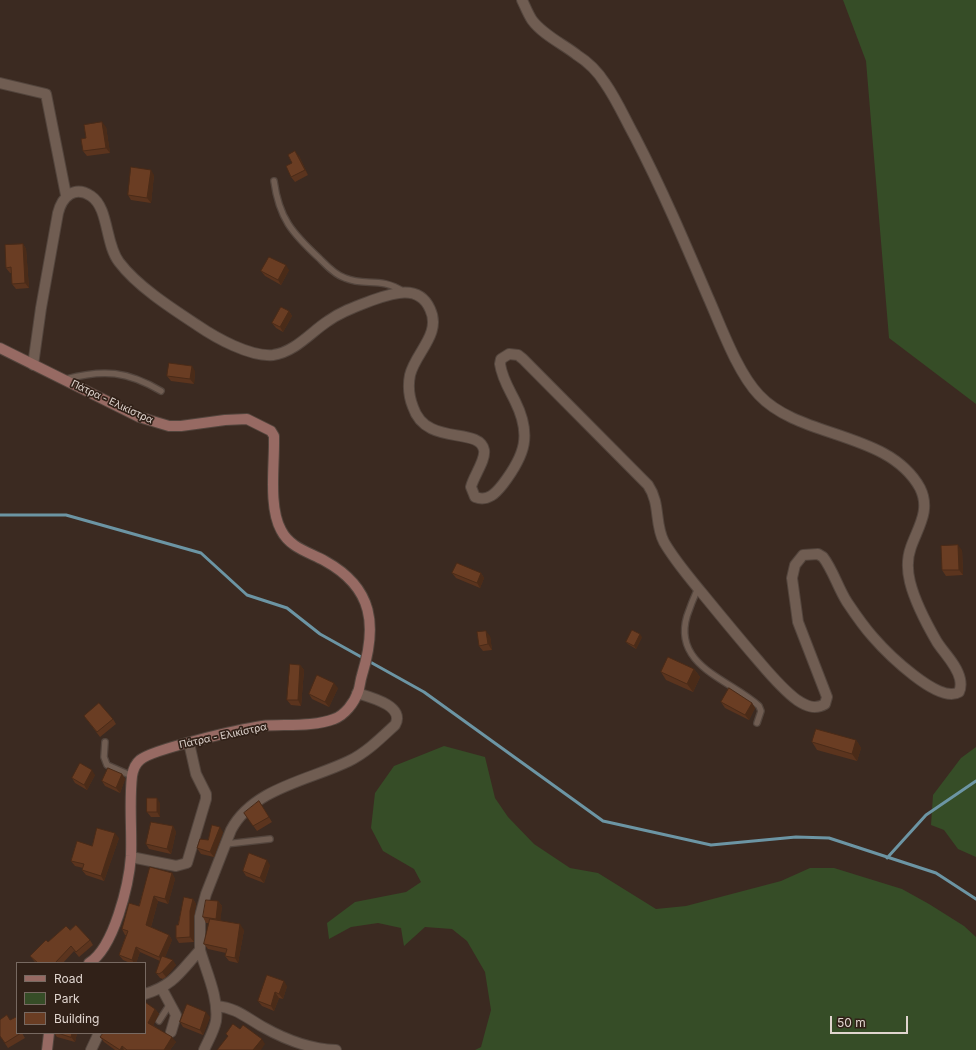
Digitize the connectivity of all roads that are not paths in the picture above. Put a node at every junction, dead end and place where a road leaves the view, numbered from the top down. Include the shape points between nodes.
1 (522, 0) edge
2 (0, 83) edge
3 (274, 181) dead end
4 (66, 196) junction
5 (404, 292) junction
6 (0, 348) edge
7 (33, 365) junction
8 (64, 380) junction
9 (161, 391) dead end
10 (698, 588) junction
11 (358, 693) junction
12 (757, 723) dead end
13 (105, 742) dead end
14 (189, 743) junction
15 (132, 776) junction
16 (270, 839) dead end
17 (226, 844) junction
18 (131, 857) junction
19 (200, 950) junction
20 (91, 962) edge
21 (162, 989) junction
22 (146, 994) edge
23 (170, 1004) junction
24 (216, 1006) junction
25 (159, 1021) dead end
26 (171, 1032) dead end
27 (49, 1034) edge
28 (99, 1034) edge
29 (48, 1050) edge
30 (91, 1050) edge
31 (204, 1050) edge
32 (336, 1050) edge

1 - 10 street via 533,21 596,70 616,100 659,184 726,337 748,381 758,394 789,417 866,445 886,456 909,473 920,488 925,501 924,512 909,554 910,581 919,608 958,673 961,685 959,692 952,694 930,687 912,675 873,638 848,603 826,562 818,554 799,559 792,578 798,622 827,692 827,702 816,708 804,704 781,686
2 - 4 street via 46,94
3 - 5 lane via 280,212 288,226 323,262 345,279 390,283
4 - 5 street via 83,193 97,201 112,249 119,262 157,297 233,346 260,354 273,355 283,352 341,313 394,293
4 - 7 street via 61,203 56,221
5 - 10 street via 413,293 425,301 433,321 424,351 410,374 410,401 416,416 432,430 470,438 482,445 484,457 471,487 475,497 491,497 521,458 525,427 500,364 504,356 518,355 540,374 648,485 657,503 658,525 664,541
6 - 7 main road, Πάτρα - Ελικίστρα
7 - 8 main road, Πάτρα - Ελικίστρα
8 - 9 lane via 108,372 123,374
8 - 11 main road, Πάτρα - Ελικίστρα via 139,417 169,426 196,425 238,418 255,422 271,430 274,436 274,510 282,531 300,549 335,567 355,585 369,613 370,644
10 - 12 lane via 686,622 685,636 689,652 700,665 760,706
11 - 14 main road, Πάτρα - Ελικίστρα via 345,712 332,720 261,726
11 - 17 street via 391,708 397,714 395,725 370,747 350,760 262,798 237,820
13 - 15 lane via 104,757 107,765
14 - 15 main road, Πάτρα - Ελικίστρα via 144,757 134,767
14 - 18 street via 196,774 206,798 187,863 176,866
15 - 18 main road, Πάτρα - Ελικίστρα
16 - 17 lane
17 - 19 street via 200,916
18 - 20 main road, Πάτρα - Ελικίστρα via 112,934 103,950
19 - 21 street via 175,979
19 - 24 street
21 - 22 street
21 - 23 street
23 - 25 lane
23 - 26 street via 176,1015
24 - 31 street via 216,1021
24 - 32 street via 240,1012 263,1027 301,1045
27 - 29 main road
28 - 30 street

